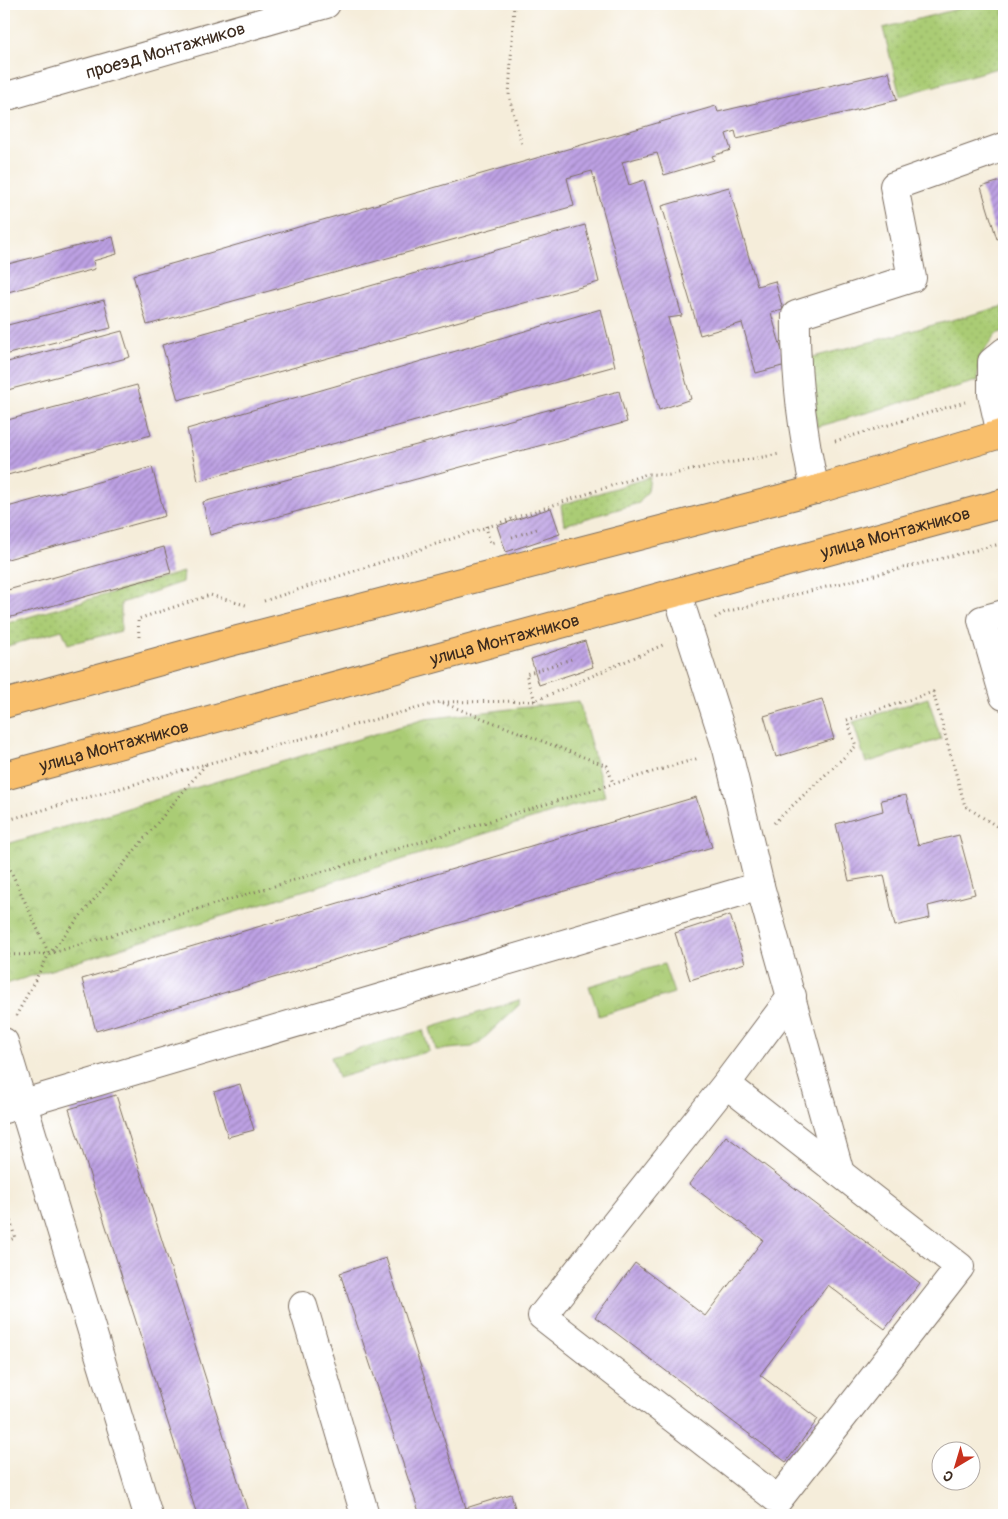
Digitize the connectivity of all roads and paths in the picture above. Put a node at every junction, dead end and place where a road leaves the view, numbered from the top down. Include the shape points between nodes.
1 (326, 4) edge
2 (514, 4) edge
3 (4, 97) edge
4 (522, 145) dead end
5 (1004, 147) edge
6 (1004, 352) edge
7 (992, 394) junction
8 (1003, 434) edge
9 (806, 449) junction
10 (815, 490) junction
11 (1004, 503) edge
12 (486, 526) junction
13 (537, 529) dead end
14 (511, 537) dead end
15 (496, 542) dead end
16 (1004, 543) edge
17 (677, 593) junction
18 (259, 603) dead end
19 (250, 606) dead end
20 (1004, 614) edge
21 (690, 632) junction
22 (140, 646) dead end
23 (575, 658) dead end
24 (1004, 696) edge
25 (535, 701) junction
26 (441, 702) junction
27 (4, 704) edge
28 (727, 749) junction
29 (206, 764) junction
30 (4, 776) edge
31 (613, 784) junction
32 (4, 821) edge
33 (772, 824) dead end
34 (1004, 831) edge
35 (4, 856) edge
36 (760, 886) junction
37 (49, 954) junction
38 (4, 955) edge
39 (792, 996) junction
40 (8, 1032) edge
41 (726, 1084) junction
42 (14, 1106) edge
43 (840, 1173) junction
44 (4, 1197) edge
45 (4, 1242) edge
46 (303, 1306) dead end
47 (148, 1515) edge
48 (365, 1515) edge

1 - 3 street, проезд Монтажников
2 - 4 path via 509,96
5 - 9 street via 894,186 912,278 796,315 795,358
6 - 7 street via 992,362
7 - 8 street
7 - 9 path
8 - 10 main road
9 - 10 street
9 - 12 path via 669,475 646,474
10 - 27 main road
11 - 17 main road, улица Монтажников
12 - 15 path via 490,543
12 - 18 path
13 - 14 path
16 - 21 path via 725,612
17 - 21 street
17 - 30 main road, улица Монтажников
19 - 22 path via 210,595 138,619
20 - 24 street via 982,620
21 - 25 path
21 - 28 street
23 - 25 path via 526,674
25 - 26 path
26 - 29 path
26 - 31 path via 608,766
28 - 31 path
28 - 36 street
29 - 32 path
29 - 37 path
31 - 37 path
33 - 34 path via 856,746 847,720 932,692 965,806
35 - 37 path
36 - 39 street
36 - 42 street
37 - 38 path
37 - 40 path
39 - 41 street
39 - 43 street
40 - 42 street
41 - 43 street
41 - 43 street via 542,1316 778,1500 960,1267
42 - 47 street
44 - 45 path via 15,1238
46 - 48 street

